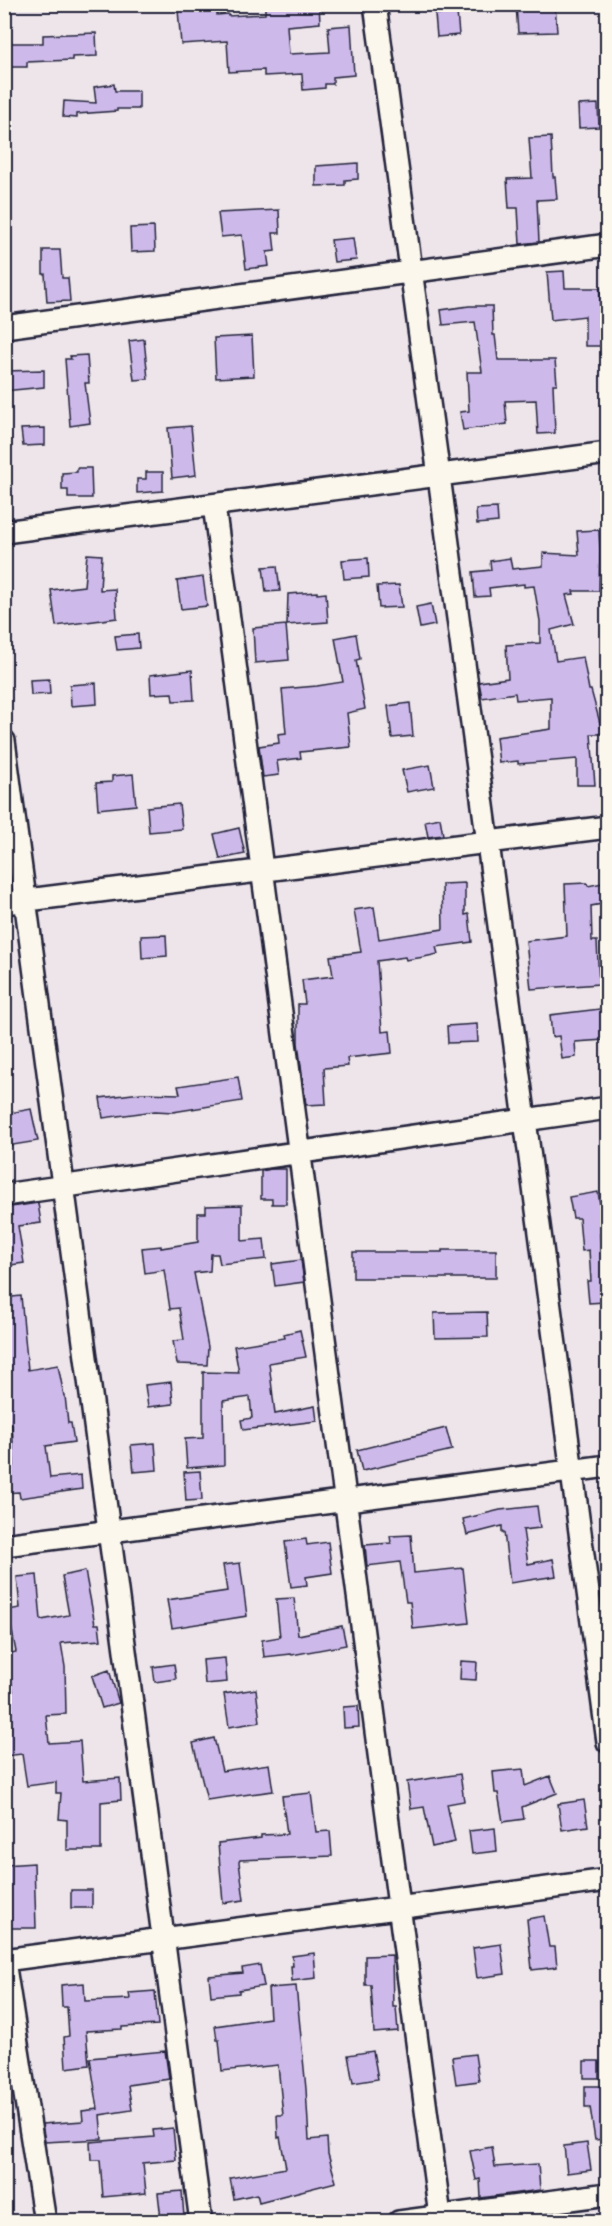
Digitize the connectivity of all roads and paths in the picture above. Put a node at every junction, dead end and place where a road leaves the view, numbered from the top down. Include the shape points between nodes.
1 (375, 4) edge
2 (608, 245) edge
3 (411, 272) junction
4 (4, 327) edge
5 (608, 453) edge
6 (439, 476) junction
7 (214, 505) junction
8 (4, 532) edge
9 (4, 741) edge
10 (608, 827) edge
11 (488, 842) junction
12 (262, 871) junction
13 (26, 900) junction
14 (4, 903) edge
15 (608, 1108) edge
16 (525, 1120) junction
17 (300, 1152) junction
18 (64, 1187) junction
19 (4, 1196) edge
20 (608, 1466) edge
21 (571, 1470) junction
22 (346, 1500) junction
23 (110, 1532) junction
24 (4, 1545) edge
25 (608, 1742) edge
26 (608, 1880) edge
27 (400, 1908) junction
28 (164, 1939) junction
29 (4, 1961) edge
30 (608, 2194) edge
31 (440, 2216) junction
32 (45, 2222) edge
33 (201, 2222) edge
34 (399, 2222) edge

1 - 3 street
2 - 3 street
3 - 4 street
3 - 6 street
5 - 6 street
6 - 7 street
6 - 11 street
7 - 8 street
7 - 12 street
9 - 13 street
10 - 11 street
11 - 12 street
11 - 16 street
12 - 13 street
12 - 17 street
13 - 14 street
13 - 18 street
15 - 16 street
16 - 17 street
16 - 21 street
17 - 18 street
17 - 22 street
18 - 19 street
18 - 23 street
20 - 21 street
21 - 22 street
21 - 25 street
22 - 23 street
22 - 27 street
23 - 24 street
23 - 28 street
26 - 27 street
27 - 28 street
27 - 31 street
28 - 29 street
28 - 33 street
29 - 32 street
30 - 31 street
31 - 34 street

